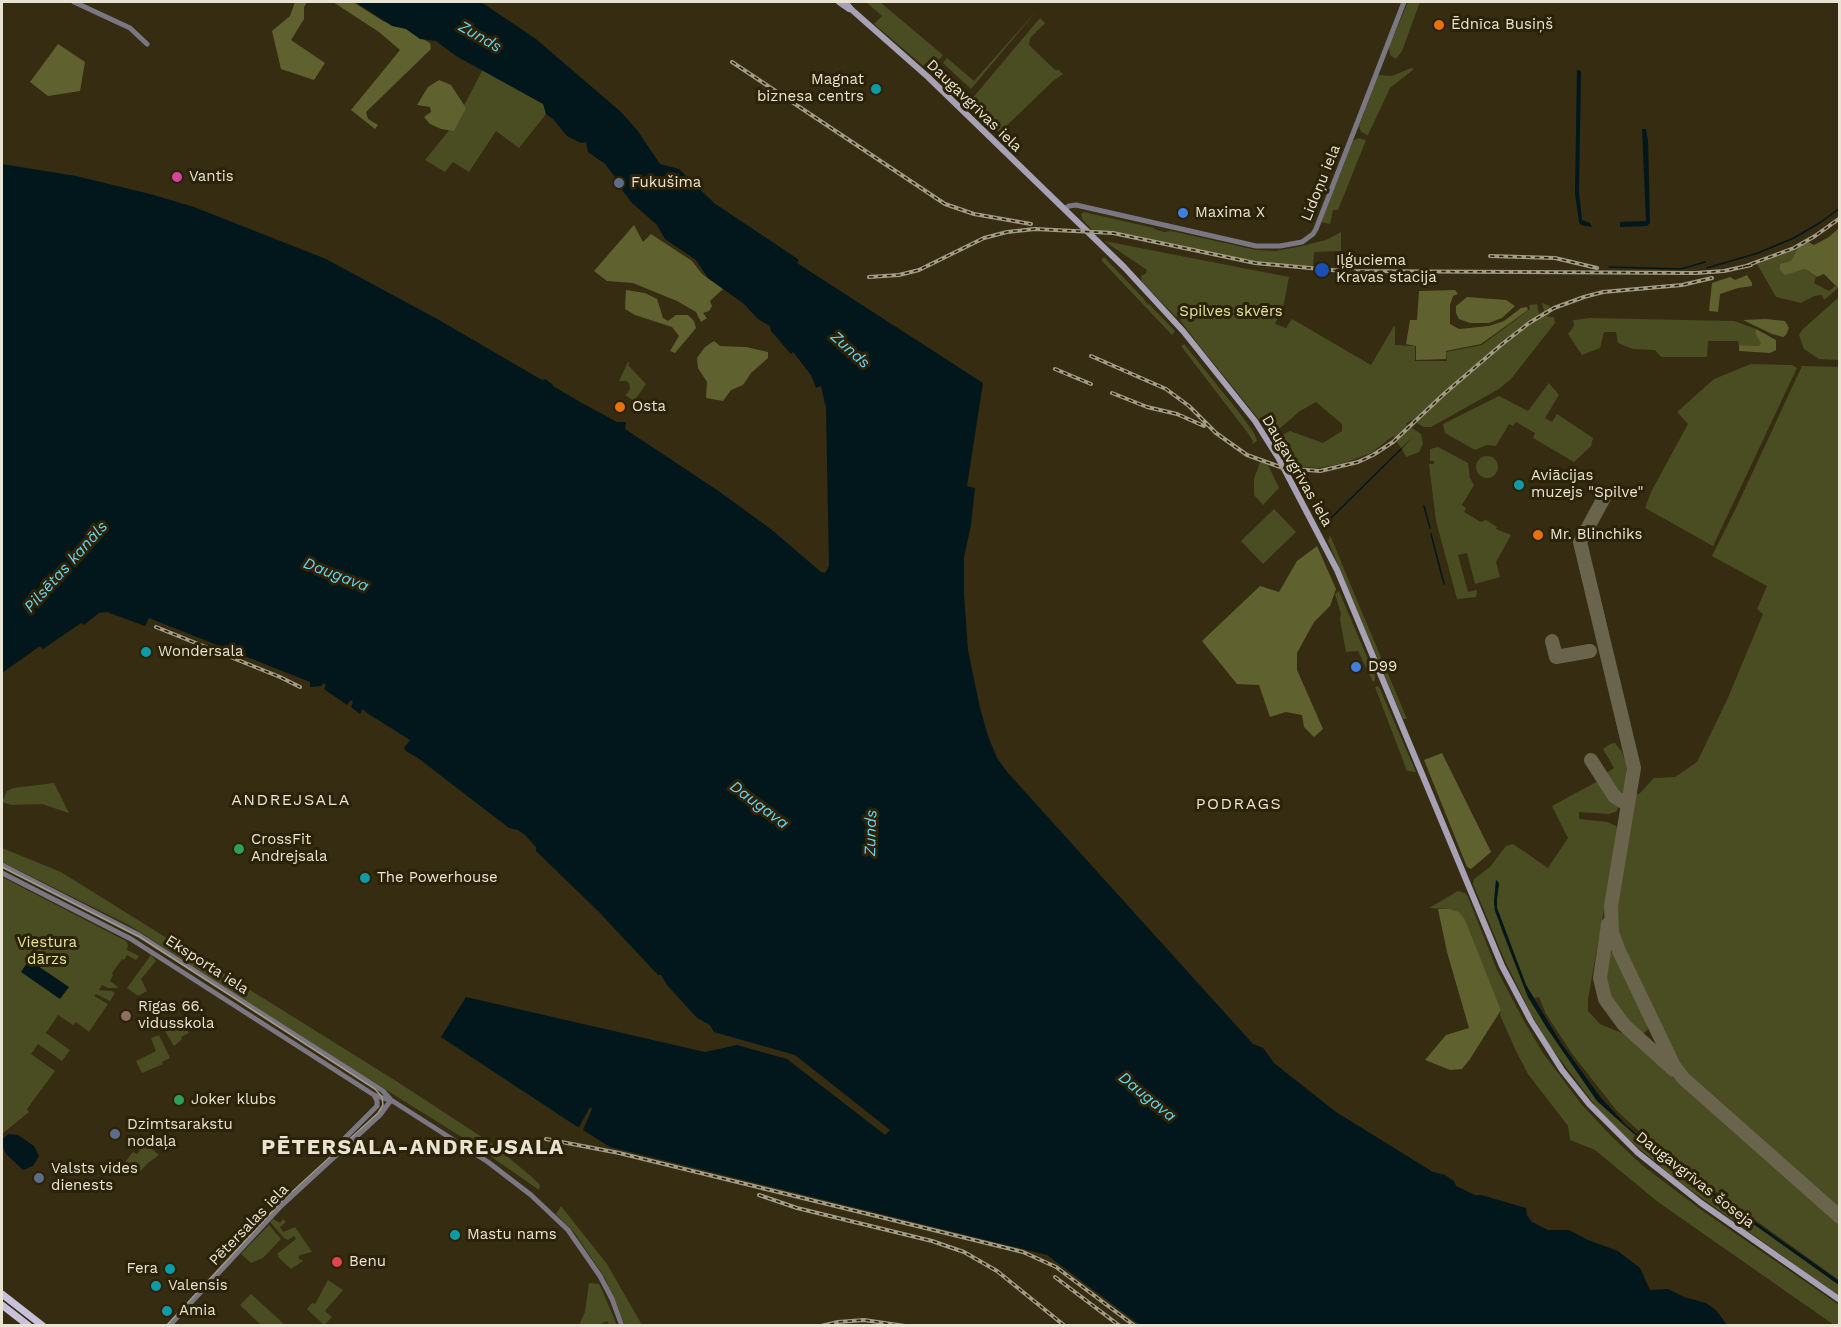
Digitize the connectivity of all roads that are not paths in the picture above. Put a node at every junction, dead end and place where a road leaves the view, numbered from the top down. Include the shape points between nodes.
1 (74, 2) edge
2 (839, 2) edge
3 (845, 2) edge
4 (1404, 2) edge
5 (852, 10) junction
6 (147, 44) dead end
7 (1064, 209) junction
8 (2, 865) edge
9 (2, 873) edge
10 (1473, 897) joint
11 (374, 1095) junction
12 (391, 1100) junction
13 (349, 1144) junction
14 (2, 1294) edge
15 (1839, 1300) edge
16 (2, 1305) edge
17 (29, 1326) edge
18 (43, 1326) edge
19 (170, 1326) edge
20 (622, 1326) edge

1 - 6 street via 129,28
2 - 5 main road, Daugavgrīvas iela
3 - 5 main road, Daugavgrīvas iela
4 - 7 street, Lidoņu iela via 1318,225 1309,238 1280,246 1256,246 1076,205
5 - 7 main road, Daugavgrīvas iela via 928,77
7 - 10 main road, Daugavgrīvas iela via 1183,331 1255,421 1279,459 1337,570
8 - 12 street, Eksporta iela via 139,935
9 - 11 street, Eksporta iela via 138,943
10 - 15 main road, Daugavgrīvas šoseja via 1519,1000 1543,1042 1589,1104 1668,1178
11 - 12 street, Eksporta iela
11 - 13 street, Pētersalas iela via 377,1106 345,1138
12 - 13 street, Pētersalas iela
12 - 20 street, Eksporta iela via 478,1155 554,1216 592,1263
13 - 19 street, Pētersalas iela via 280,1207
14 - 18 main road
16 - 17 main road

